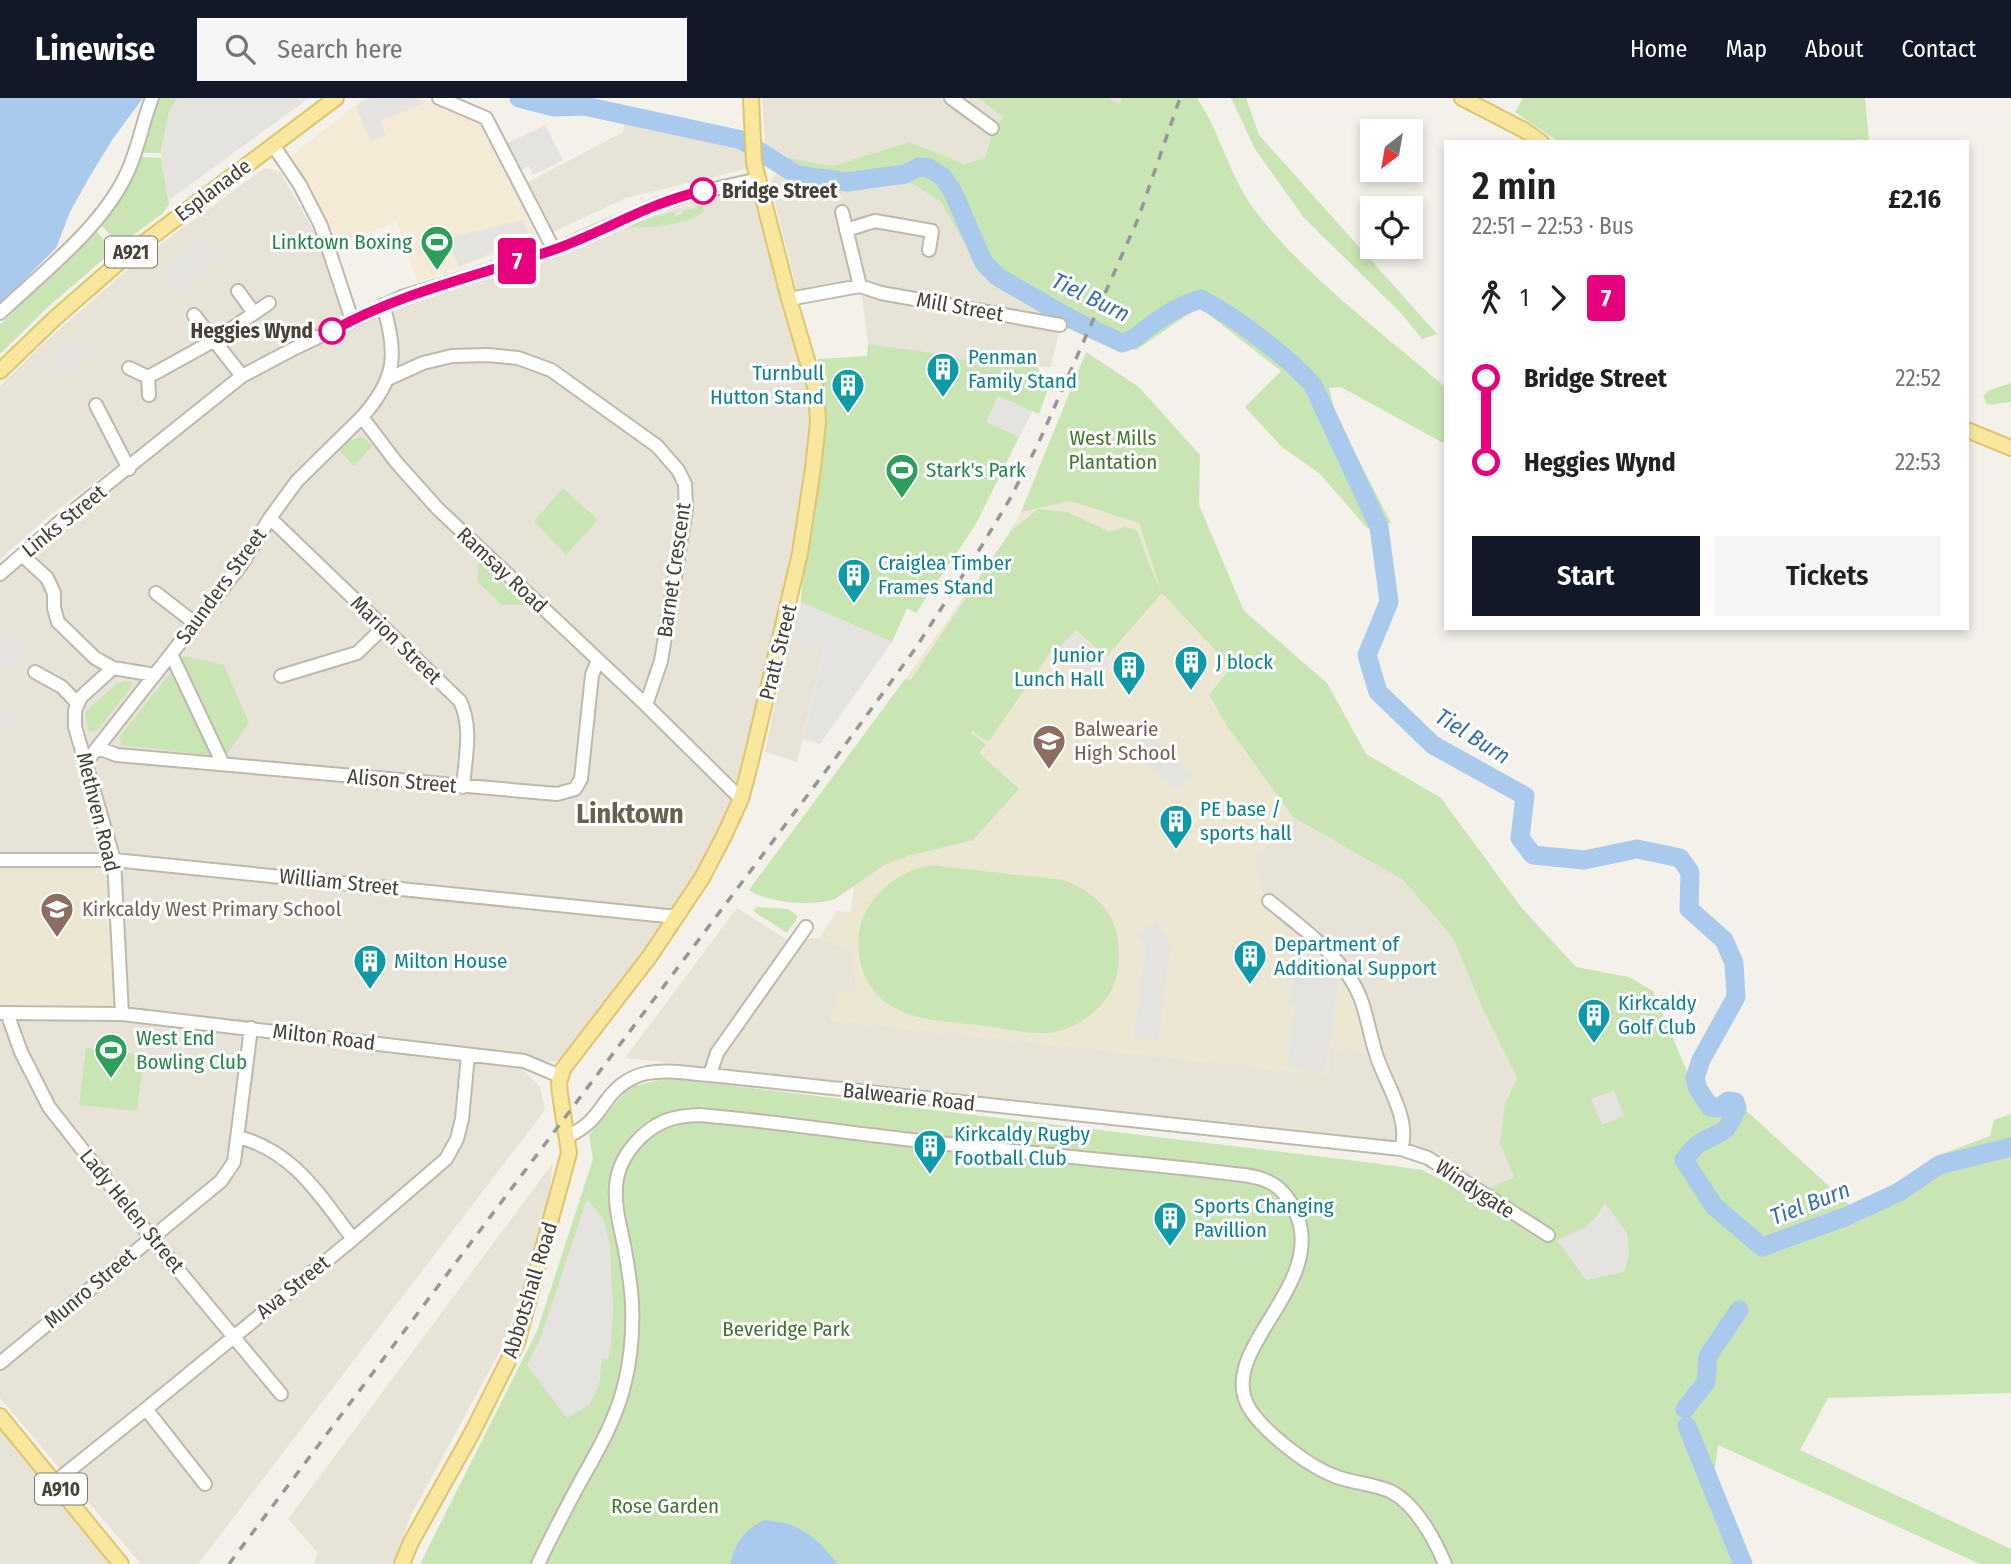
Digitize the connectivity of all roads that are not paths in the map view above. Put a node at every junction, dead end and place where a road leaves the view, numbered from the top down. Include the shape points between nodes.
1 (152, 98) edge
2 (335, 98) edge
3 (439, 98) edge
4 (751, 98) edge
5 (951, 98) edge
6 (1462, 98) edge
7 (992, 128) dead end
8 (1538, 140) edge
9 (273, 145) junction
10 (759, 179) junction
11 (842, 212) dead end
12 (846, 230) junction
13 (554, 250) junction
14 (929, 250) dead end
15 (860, 286) junction
16 (239, 291) dead end
17 (789, 299) junction
18 (269, 303) dead end
19 (383, 305) junction
20 (0, 313) edge
21 (254, 313) junction
22 (194, 315) dead end
23 (352, 320) junction
24 (1060, 325) dead end
25 (215, 340) junction
26 (129, 368) dead end
27 (0, 371) edge
28 (242, 376) junction
29 (149, 377) junction
30 (390, 378) junction
31 (149, 395) dead end
32 (96, 405) dead end
33 (362, 417) junction
34 (1969, 431) edge
35 (2011, 448) edge
36 (129, 468) junction
37 (270, 518) junction
38 (22, 555) junction
39 (0, 574) edge
40 (156, 593) dead end
41 (196, 624) junction
42 (383, 628) junction
43 (172, 654) junction
44 (598, 660) junction
45 (113, 668) junction
46 (35, 672) dead end
47 (155, 675) junction
48 (281, 676) dead end
49 (78, 704) junction
50 (646, 705) junction
51 (98, 748) junction
52 (87, 761) junction
53 (223, 764) junction
54 (463, 787) junction
55 (741, 799) junction
56 (0, 860) edge
57 (114, 860) junction
58 (1269, 901) dead end
59 (677, 917) junction
60 (806, 927) dead end
61 (4, 1013) edge
62 (122, 1014) junction
63 (251, 1028) junction
64 (468, 1055) junction
65 (710, 1075) junction
66 (560, 1076) junction
67 (568, 1136) junction
68 (238, 1137) junction
69 (1401, 1149) junction
70 (1548, 1235) dead end
71 (151, 1237) junction
72 (353, 1239) junction
73 (233, 1336) junction
74 (0, 1363) edge
75 (281, 1394) dead end
76 (146, 1409) junction
77 (0, 1416) edge
78 (55, 1482) junction
79 (205, 1484) dead end
80 (121, 1564) edge
81 (402, 1564) edge
82 (538, 1564) edge
83 (1445, 1564) edge

1 - 20 street via 133,159 111,202
2 - 9 main road, Esplanade / A921
3 - 13 street via 486,118
4 - 10 main road
5 - 7 street
6 - 8 main road
9 - 23 street via 321,226
9 - 27 main road, Esplanade / A921 via 125,257
10 - 13 street, Links Street via 656,205
10 - 17 main road, Pratt Street
11 - 12 street
12 - 14 street via 876,221 932,231
12 - 15 street
13 - 19 street, Links Street
15 - 17 street, Mill Street
15 - 24 street, Mill Street
16 - 21 street
17 - 55 main road, Pratt Street via 816,390 818,422 800,553
18 - 21 street
19 - 23 street, Links Street
19 - 30 street via 392,333
21 - 25 street
22 - 25 street
23 - 28 street, Links Street
25 - 28 street
25 - 29 street
26 - 29 street
28 - 36 street, Links Street
29 - 31 street
30 - 33 street
30 - 50 street, Barnet Crescent via 452,356 518,358 551,370 657,446 678,470 685,484 686,509 661,661
32 - 36 street
33 - 37 street, Saunders Street via 297,481
33 - 44 street, Ramsay Road via 438,509
34 - 35 main road
36 - 38 street, Links Street
37 - 41 street, Saunders Street
37 - 42 street, Marion Street
38 - 39 street, Links Street
38 - 45 street via 47,578 58,622 95,658
40 - 41 street
41 - 43 street, Saunders Street
42 - 48 street via 358,653
42 - 54 street, Marion Street via 460,701 468,728
43 - 47 street, Saunders Street
43 - 53 street
44 - 50 street, Ramsay Road
44 - 54 street, Alison Street via 592,675 581,779 575,789 557,794
45 - 47 street
45 - 49 street
46 - 49 street via 62,687
47 - 51 street, Saunders Street
49 - 52 street, Methven Road via 75,727
50 - 55 street, Ramsay Road
51 - 52 street, Saunders Street
51 - 53 street, Alison Street via 117,755
52 - 57 street, Methven Road
53 - 54 street, Alison Street
55 - 59 main road, Pratt Street via 711,862
56 - 57 street, William Street
57 - 59 street, William Street
57 - 62 street, Methven Road
58 - 69 street via 1324,946 1359,991 1376,1054 1398,1109 1405,1138
59 - 66 main road, Pratt Street
60 - 65 street via 716,1054
61 - 62 street, Milton Road
61 - 71 street, Lady Helen Street via 49,1107
62 - 63 street, Milton Road
63 - 64 street, Milton Road
63 - 68 street, Munro Street
64 - 66 street, Milton Road via 524,1061
64 - 72 street, Ava Street via 461,1119 446,1159
65 - 67 street, Balwearie Road via 651,1071 628,1078 583,1129
65 - 69 street, Balwearie Road
66 - 67 main road, Abbotshall Road
67 - 81 main road, Abbotshall Road via 569,1153 517,1343
68 - 71 street, Munro Street via 234,1162 221,1181
68 - 72 street via 281,1155
69 - 70 street, Windygate via 1427,1158
71 - 73 street, Lady Helen Street
71 - 74 street, Munro Street
72 - 73 street, Ava Street
73 - 75 street, Lady Helen Street
73 - 76 street, Ava Street
76 - 78 street, Ava Street
76 - 79 street
77 - 78 main road, A910
78 - 80 main road, A910
82 - 83 street via 598,1450 626,1380 632,1303 615,1208 618,1170 653,1126 678,1115 1269,1181 1296,1212 1302,1247 1290,1287 1248,1355 1243,1368 1244,1396 1286,1447 1334,1476 1392,1492 1419,1515

